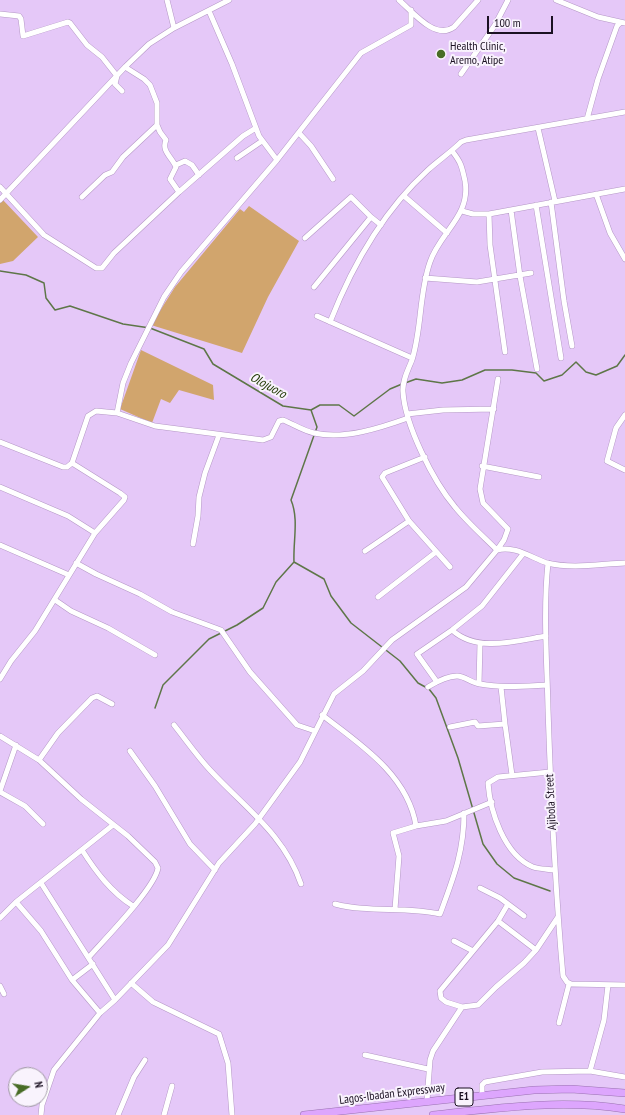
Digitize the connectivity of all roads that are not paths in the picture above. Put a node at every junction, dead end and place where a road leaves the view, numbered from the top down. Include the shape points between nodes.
1 (167, 0) edge
2 (229, 0) edge
3 (399, 0) edge
4 (478, 0) edge
5 (508, 0) edge
6 (556, 0) edge
7 (411, 10) junction
8 (209, 11) junction
9 (0, 14) edge
10 (622, 23) edge
11 (174, 28) junction
12 (126, 67) junction
13 (461, 74) dead end
14 (117, 76) junction
15 (122, 91) dead end
16 (625, 112) edge
17 (587, 119) junction
18 (157, 126) junction
19 (256, 128) junction
20 (538, 128) junction
21 (299, 133) junction
22 (262, 141) junction
23 (452, 151) junction
24 (237, 158) dead end
25 (277, 160) junction
26 (176, 165) junction
27 (199, 175) junction
28 (333, 179) dead end
29 (0, 187) edge
30 (625, 189) edge
31 (179, 192) junction
32 (6, 194) junction
33 (596, 194) junction
34 (404, 196) junction
35 (82, 197) dead end
36 (0, 200) edge
37 (553, 202) junction
38 (536, 205) junction
39 (511, 210) junction
40 (462, 211) junction
41 (489, 214) junction
42 (371, 217) junction
43 (381, 225) junction
44 (447, 233) junction
45 (305, 238) dead end
46 (625, 259) edge
47 (531, 273) dead end
48 (520, 276) junction
49 (425, 278) junction
50 (494, 280) junction
51 (314, 287) dead end
52 (317, 316) dead end
53 (330, 322) junction
54 (572, 346) dead end
55 (505, 352) dead end
56 (412, 358) junction
57 (561, 358) dead end
58 (537, 368) dead end
59 (498, 379) dead end
60 (494, 409) junction
61 (117, 413) junction
62 (625, 415) edge
63 (408, 416) junction
64 (219, 435) junction
65 (0, 442) edge
66 (425, 458) junction
67 (72, 463) junction
68 (482, 466) junction
69 (625, 470) edge
70 (539, 477) dead end
71 (0, 487) edge
72 (409, 521) junction
73 (95, 533) junction
74 (193, 544) dead end
75 (0, 545) edge
76 (365, 550) dead end
77 (497, 550) junction
78 (436, 552) junction
79 (523, 554) junction
80 (76, 562) junction
81 (548, 563) junction
82 (625, 563) edge
83 (450, 567) dead end
84 (69, 575) junction
85 (378, 597) dead end
86 (55, 600) junction
87 (452, 630) junction
88 (546, 636) junction
89 (480, 643) junction
90 (155, 655) dead end
91 (0, 678) edge
92 (437, 682) junction
93 (479, 684) junction
94 (548, 685) junction
95 (428, 687) dead end
96 (501, 687) junction
97 (112, 704) dead end
98 (322, 715) junction
99 (504, 724) junction
100 (174, 725) dead end
101 (450, 727) dead end
102 (315, 731) junction
103 (0, 736) edge
104 (16, 745) junction
105 (130, 751) dead end
106 (39, 760) junction
107 (550, 772) junction
108 (512, 775) junction
109 (0, 791) edge
110 (492, 802) junction
111 (464, 813) junction
112 (259, 819) junction
113 (43, 824) dead end
114 (113, 825) junction
115 (416, 826) junction
116 (82, 850) junction
117 (215, 870) junction
118 (554, 870) junction
119 (41, 884) junction
120 (301, 884) dead end
121 (480, 888) dead end
122 (16, 902) junction
123 (335, 904) dead end
124 (508, 904) junction
125 (133, 906) junction
126 (395, 909) junction
127 (524, 916) dead end
128 (558, 917) junction
129 (0, 918) edge
130 (498, 921) junction
131 (454, 941) dead end
132 (536, 950) junction
133 (473, 951) junction
134 (89, 957) junction
135 (94, 964) junction
136 (72, 980) junction
137 (131, 983) junction
138 (569, 984) junction
139 (625, 985) edge
140 (0, 986) edge
141 (608, 986) junction
142 (4, 994) dead end
143 (115, 1000) junction
144 (462, 1007) junction
145 (100, 1014) junction
146 (559, 1023) dead end
147 (365, 1056) dead end
148 (145, 1060) dead end
149 (428, 1069) junction
150 (590, 1071) junction
151 (625, 1077) edge
152 (172, 1086) dead end
153 (625, 1093) edge
154 (482, 1095) junction
155 (427, 1101) junction
156 (625, 1109) edge
157 (41, 1115) edge
158 (118, 1115) edge
159 (164, 1115) edge
160 (232, 1115) edge
161 (304, 1115) edge
162 (433, 1115) edge

1 - 11 street
2 - 8 street
3 - 7 street
4 - 7 street via 454,27 445,32 435,30
5 - 13 street via 495,25
6 - 10 street via 598,17
7 - 21 street via 411,25 361,53
8 - 11 street
8 - 19 street
9 - 14 street via 19,16 23,36 68,22 77,30 86,45 102,57
10 - 17 street via 617,26
11 - 12 street via 149,44
12 - 14 street
12 - 18 street via 150,85 157,103
14 - 15 street via 116,84
14 - 32 street
16 - 17 street
17 - 20 street
18 - 26 street via 166,140 166,152
18 - 35 street via 123,157 112,172 105,175
19 - 22 street
19 - 27 street via 243,136
20 - 23 street via 466,140
20 - 37 street
21 - 25 street
21 - 28 street via 312,146
22 - 24 street
22 - 25 street
23 - 34 street via 428,170
23 - 40 street via 462,163 465,184
25 - 61 street via 181,272 164,297 123,383
26 - 27 street via 185,161 192,165
26 - 31 street via 177,169 170,179
27 - 31 street
29 - 32 street
30 - 33 street
31 - 32 street via 114,252 102,268 96,268 44,235
32 - 36 street
33 - 37 street
33 - 46 street via 610,233
34 - 43 street
34 - 44 street
37 - 38 street
37 - 54 street via 564,301
38 - 39 street
38 - 57 street
39 - 41 street
39 - 48 street
40 - 41 street
40 - 44 street
41 - 50 street
42 - 43 street
42 - 45 street via 351,197
42 - 51 street
43 - 53 street via 348,278
44 - 49 street via 430,260
47 - 48 street
48 - 50 street
48 - 58 street
49 - 50 street via 468,282
49 - 56 street
50 - 55 street via 500,305
52 - 53 street
53 - 56 street
56 - 63 street via 402,388
59 - 60 street
60 - 63 street via 443,410
60 - 68 street
61 - 64 street via 155,426
61 - 67 street via 96,410 88,416
62 - 69 street via 616,428 607,461
63 - 64 street via 382,426 346,434 314,433 283,420 268,439
63 - 66 street
64 - 74 street via 199,497
65 - 67 street via 63,467
66 - 72 street via 382,474 383,481
66 - 77 street via 454,506
67 - 73 street via 125,497
68 - 70 street
68 - 77 street via 480,498 508,529
71 - 73 street via 68,516
72 - 76 street
72 - 78 street
73 - 80 street
75 - 84 street
77 - 79 street via 507,548
77 - 98 street via 466,587 382,650 363,671 334,694
78 - 83 street
78 - 85 street
79 - 81 street
79 - 87 street via 486,602
80 - 84 street
80 - 102 street via 172,612 223,632 250,672 297,724
81 - 82 street
81 - 88 street, Ajibola Street via 544,607
84 - 86 street
86 - 90 street
86 - 91 street via 35,632
87 - 89 street via 464,638
87 - 92 street via 417,654
88 - 89 street
88 - 94 street, Ajibola Street
89 - 93 street
92 - 93 street via 460,676
92 - 95 street
93 - 96 street
94 - 96 street
94 - 107 street, Ajibola Street
96 - 99 street
97 - 106 street via 97,696 92,698 58,733
98 - 102 street
98 - 115 street via 383,763 411,805
99 - 101 street via 478,726 475,722
99 - 108 street
100 - 112 street via 210,770
102 - 112 street via 300,762
103 - 104 street
104 - 106 street
104 - 109 street
105 - 117 street via 155,786 190,844
106 - 114 street
107 - 108 street
107 - 118 street, Ajibola Street
108 - 110 street via 498,777 488,783
109 - 113 street via 25,806
110 - 111 street
110 - 118 street via 496,822 506,844 527,863
111 - 115 street via 446,821
111 - 126 street via 464,832 458,868 440,914
112 - 117 street
112 - 120 street via 279,840
114 - 116 street
114 - 125 street via 128,836 158,868 153,880
115 - 126 street via 393,833 399,856
116 - 119 street
116 - 125 street via 103,880
117 - 137 street via 168,945
118 - 128 street, Ajibola Street
119 - 122 street
119 - 134 street
121 - 124 street
122 - 129 street
122 - 136 street via 41,932
123 - 126 street via 346,907
124 - 127 street
124 - 130 street
125 - 134 street
128 - 132 street
128 - 138 street, Ajibola Street via 564,976
130 - 132 street
130 - 133 street
131 - 133 street
132 - 144 street via 478,1005
133 - 144 street via 440,991 441,998 446,1002
134 - 135 street
135 - 136 street
135 - 143 street
136 - 145 street
137 - 143 street
137 - 160 street via 153,1002 219,1034 228,1063
138 - 141 street
138 - 146 street
139 - 141 street
140 - 142 street
141 - 150 street via 604,1020
143 - 145 street
144 - 149 street via 433,1051
145 - 157 street via 54,1070
147 - 149 street
148 - 158 street via 134,1077
149 - 155 street
150 - 151 street
150 - 154 street via 534,1072 485,1082 482,1085
152 - 159 street
153 - 154 highway, Lagos-Ibadan Expressway / E1 via 571,1089
154 - 155 highway, Lagos-Ibadan Expressway / E1
155 - 161 highway, Lagos-Ibadan Expressway / E1
156 - 162 highway, E1 via 543,1105

